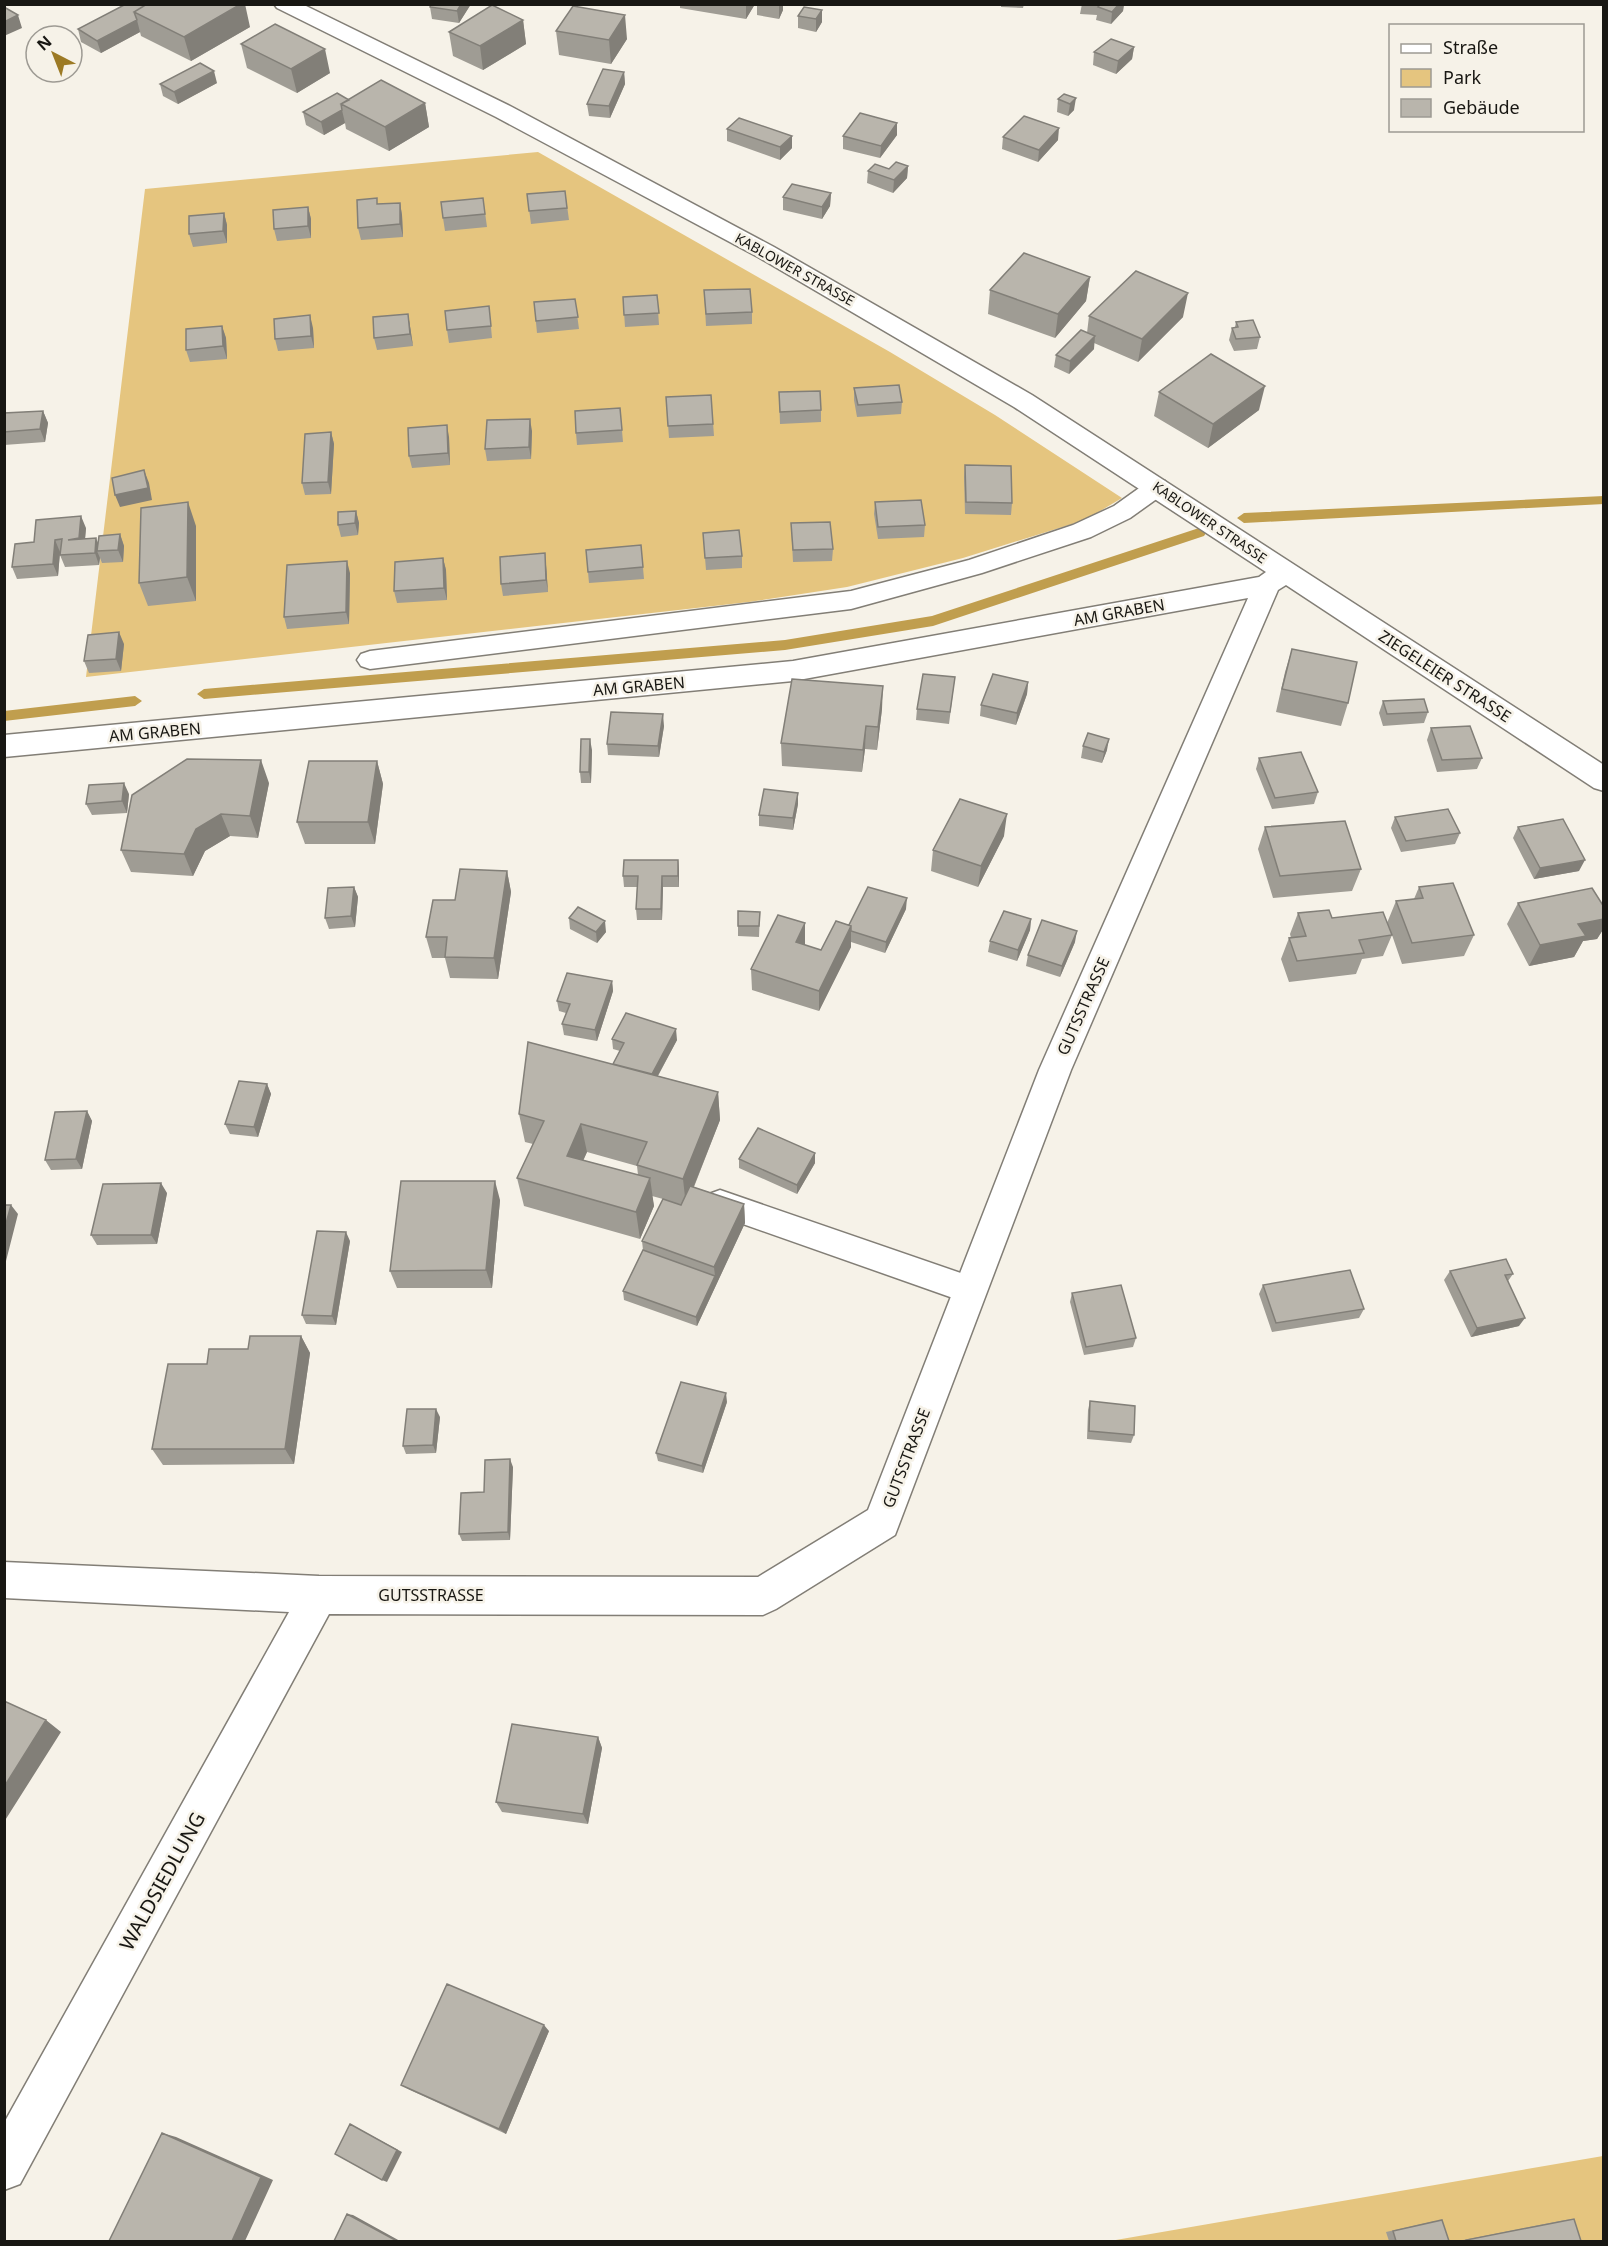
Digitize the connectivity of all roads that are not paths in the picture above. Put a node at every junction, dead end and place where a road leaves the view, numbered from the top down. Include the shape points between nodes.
1 (284, 4) edge
2 (1157, 487) junction
3 (1276, 579) junction
4 (370, 660) dead end
5 (4, 746) edge
6 (1604, 780) edge
7 (720, 1203) edge
8 (970, 1290) junction
9 (4, 1580) edge
10 (319, 1595) junction
11 (4, 2168) edge

1 - 2 street, KABLOWER STRASSE via 504,112 766,252 1023,401
2 - 3 street, KABLOWER STRASSE
2 - 4 lane via 1122,512 1060,539 851,600
3 - 5 street, AM GRABEN via 793,671
3 - 6 street, ZIEGELEIER STRASSE
3 - 8 street, GUTSSTRASSE via 1055,1070
7 - 8 lane
8 - 10 street, GUTSSTRASSE via 882,1522 763,1596
9 - 10 street, GUTSSTRASSE
10 - 11 street, WALDSIEDLUNG

